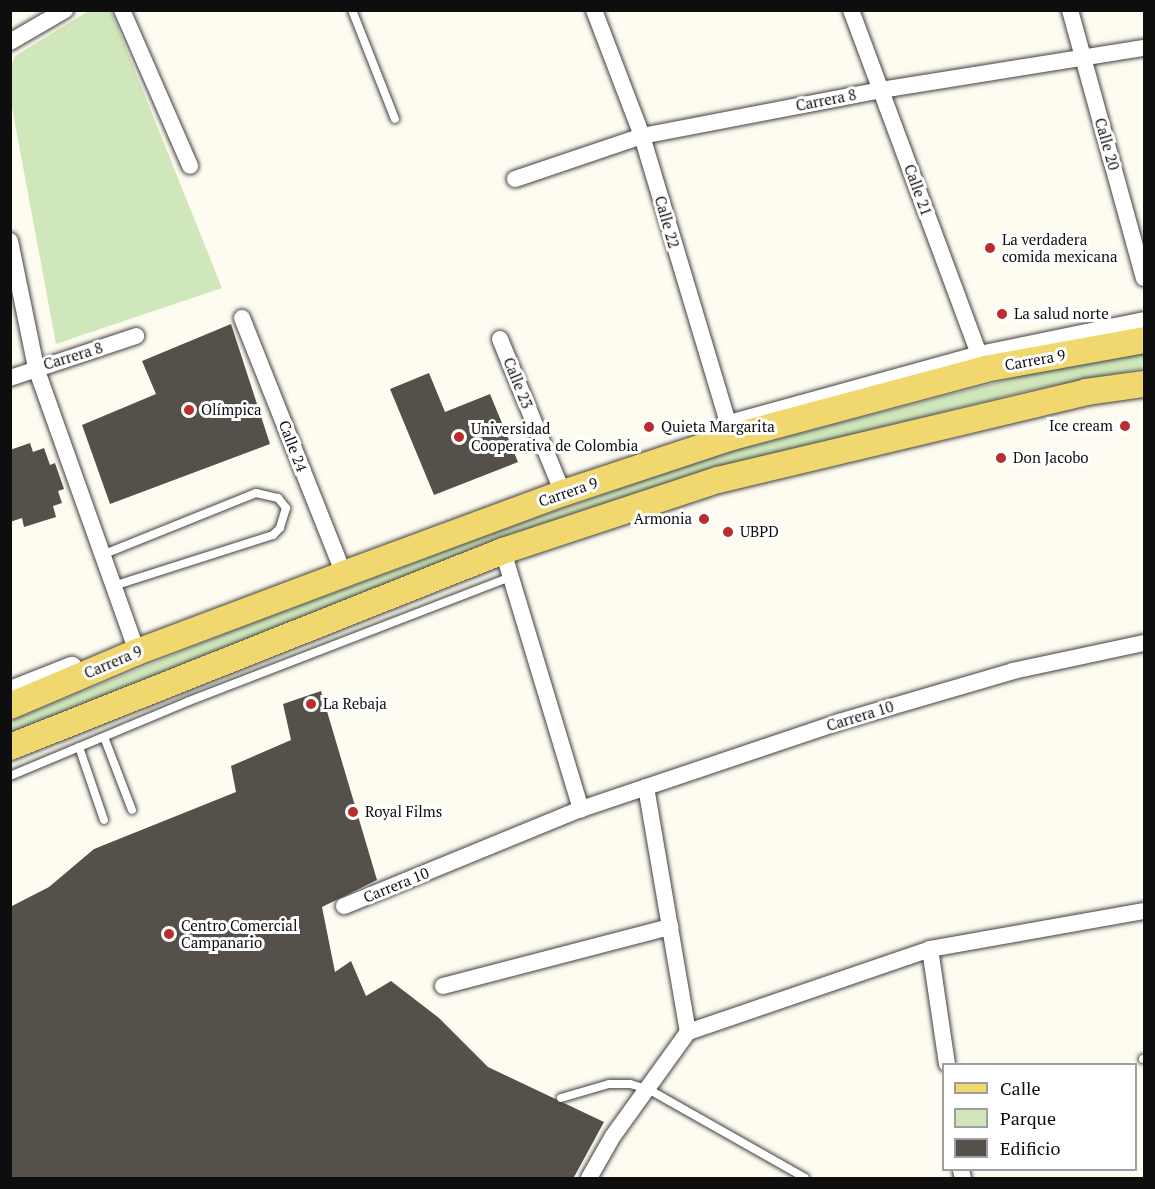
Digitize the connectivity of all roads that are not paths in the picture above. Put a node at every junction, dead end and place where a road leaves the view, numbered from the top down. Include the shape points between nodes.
1 (65, 10) edge
2 (122, 10) edge
3 (352, 10) edge
4 (594, 10) edge
5 (851, 10) edge
6 (1070, 10) edge
7 (10, 42) edge
8 (1144, 48) edge
9 (1083, 58) junction
10 (881, 90) junction
11 (395, 119) dead end
12 (642, 136) junction
13 (190, 166) dead end
14 (515, 179) dead end
15 (10, 241) edge
16 (1144, 278) edge
17 (242, 318) dead end
18 (1144, 322) edge
19 (136, 336) dead end
20 (500, 339) dead end
21 (1144, 340) edge
22 (982, 362) junction
23 (36, 368) junction
24 (10, 378) edge
25 (1144, 384) edge
26 (729, 431) junction
27 (561, 488) junction
28 (503, 551) junction
29 (102, 555) junction
30 (341, 570) junction
31 (511, 577) junction
32 (113, 586) junction
33 (1144, 643) edge
34 (135, 647) junction
35 (10, 691) edge
36 (10, 706) edge
37 (104, 737) junction
38 (10, 747) edge
39 (79, 747) junction
40 (10, 776) edge
41 (646, 787) junction
42 (581, 809) junction
43 (132, 810) dead end
44 (105, 820) dead end
45 (344, 906) dead end
46 (1144, 911) edge
47 (669, 927) junction
48 (930, 949) junction
49 (443, 986) dead end
50 (687, 1032) junction
51 (946, 1063) edge
52 (648, 1089) junction
53 (561, 1098) dead end
54 (589, 1179) edge
55 (805, 1179) edge

1 - 7 street
2 - 13 street
3 - 11 lane
4 - 12 street, Calle 22
5 - 10 street, Calle 21
6 - 9 street, Calle 20
8 - 9 street, Carrera 8
9 - 10 street, Carrera 8
9 - 16 street, Calle 20
10 - 12 street, Carrera 8
10 - 22 street, Calle 21
12 - 14 street, Carrera 8
12 - 26 street, Calle 22
15 - 23 street
17 - 30 street, Calle 24
18 - 22 street
19 - 23 street, Carrera 8
20 - 27 street, Calle 23
21 - 22 main road, Carrera 9
22 - 26 main road, Carrera 9
23 - 24 street, Carrera 8
23 - 29 street
25 - 28 main road via 1086,392 718,480
26 - 27 main road, Carrera 9
27 - 30 main road, Carrera 9
28 - 31 street
28 - 38 main road
29 - 32 street
29 - 32 lane via 256,493 278,498 286,508 280,528 273,535
30 - 34 main road, Carrera 9
31 - 37 lane
31 - 42 street
32 - 34 street
33 - 41 street, Carrera 10 via 1013,671 839,722
34 - 35 street
34 - 36 main road, Carrera 9
37 - 39 lane
37 - 43 lane
39 - 40 lane
39 - 44 lane
41 - 42 street, Carrera 10
41 - 47 street
42 - 45 street, Carrera 10
46 - 48 street
47 - 49 street
47 - 50 street
48 - 50 street
48 - 51 street
50 - 52 street
52 - 53 lane via 609,1084
52 - 54 street via 613,1136
52 - 55 lane

